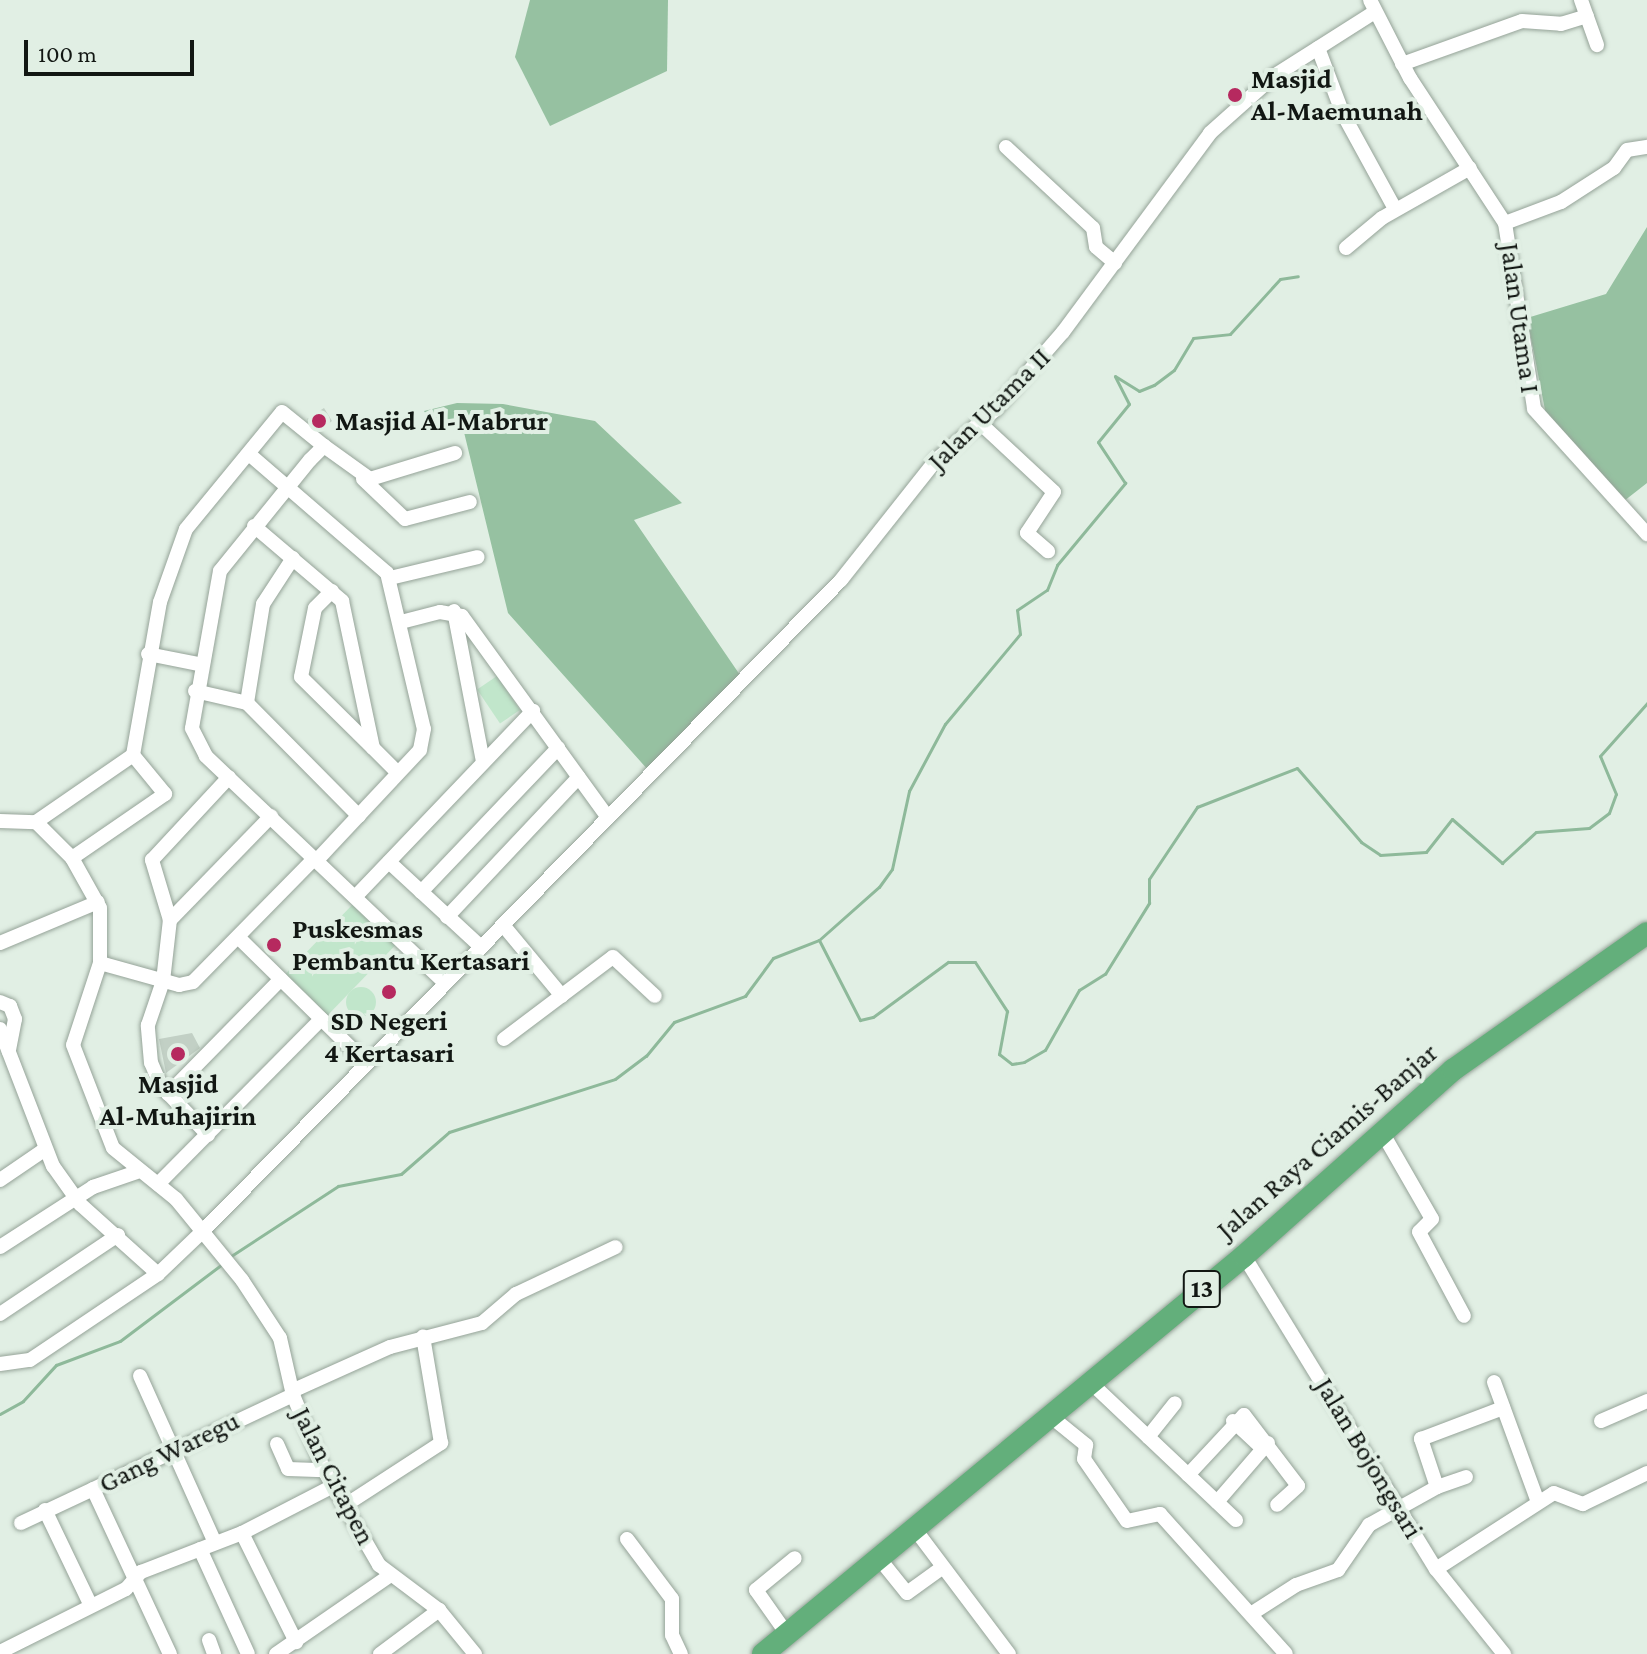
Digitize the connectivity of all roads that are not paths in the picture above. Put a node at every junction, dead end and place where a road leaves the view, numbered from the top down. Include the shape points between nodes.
1 (1581, 0) edge
2 (1373, 6) edge
3 (1587, 16) junction
4 (1597, 45) dead end
5 (1318, 48) junction
6 (1402, 64) junction
7 (1006, 147) dead end
8 (1647, 147) edge
9 (1470, 168) junction
10 (1395, 209) junction
11 (1505, 223) junction
12 (1346, 248) dead end
13 (1114, 262) junction
14 (980, 423) junction
15 (324, 446) junction
16 (455, 453) dead end
17 (249, 454) junction
18 (363, 479) junction
19 (289, 485) junction
20 (470, 502) dead end
21 (254, 526) junction
22 (1647, 534) edge
23 (1048, 551) dead end
24 (478, 557) dead end
25 (293, 558) junction
26 (390, 578) junction
27 (332, 591) junction
28 (454, 611) junction
29 (401, 622) junction
30 (148, 654) junction
31 (199, 664) junction
32 (195, 691) junction
33 (247, 703) junction
34 (533, 711) junction
35 (373, 748) junction
36 (558, 748) junction
37 (133, 755) junction
38 (483, 762) junction
39 (398, 773) junction
40 (229, 777) junction
41 (579, 777) junction
42 (271, 816) junction
43 (359, 816) junction
44 (608, 818) junction
45 (0, 821) edge
46 (36, 822) junction
47 (72, 858) junction
48 (316, 859) junction
49 (389, 862) junction
50 (421, 892) junction
51 (357, 895) junction
52 (98, 902) junction
53 (447, 917) junction
54 (170, 920) junction
55 (503, 925) junction
56 (1647, 933) edge
57 (238, 937) junction
58 (0, 943) edge
59 (481, 947) junction
60 (100, 963) junction
61 (281, 979) junction
62 (163, 981) junction
63 (445, 983) junction
64 (562, 996) junction
65 (655, 996) dead end
66 (0, 1002) edge
67 (321, 1019) junction
68 (0, 1029) edge
69 (504, 1039) dead end
70 (7, 1059) edge
71 (364, 1061) junction
72 (168, 1094) junction
73 (1382, 1132) junction
74 (208, 1135) junction
75 (44, 1150) junction
76 (137, 1172) junction
77 (1, 1176) edge
78 (158, 1184) junction
79 (74, 1197) junction
80 (203, 1231) junction
81 (118, 1235) junction
82 (0, 1247) edge
83 (616, 1247) dead end
84 (1244, 1256) junction
85 (158, 1274) junction
86 (0, 1314) edge
87 (1464, 1316) dead end
88 (423, 1337) junction
89 (0, 1364) edge
90 (140, 1376) dead end
91 (1090, 1382) junction
92 (1494, 1382) dead end
93 (292, 1393) junction
94 (1647, 1401) edge
95 (1175, 1403) dead end
96 (1503, 1408) junction
97 (1049, 1415) junction
98 (1601, 1421) dead end
99 (1148, 1437) junction
100 (277, 1444) dead end
101 (1266, 1446) junction
102 (175, 1450) junction
103 (324, 1470) junction
104 (1647, 1473) edge
105 (1188, 1475) junction
106 (1466, 1477) dead end
107 (333, 1486) junction
108 (1437, 1487) junction
109 (93, 1489) junction
110 (1217, 1502) junction
111 (1538, 1502) junction
112 (1277, 1505) dead end
113 (344, 1506) junction
114 (1397, 1506) junction
115 (45, 1510) junction
116 (1236, 1520) dead end
117 (21, 1523) dead end
118 (914, 1528) junction
119 (242, 1533) junction
120 (627, 1539) dead end
121 (215, 1543) junction
122 (200, 1549) junction
123 (878, 1557) junction
124 (795, 1558) dead end
125 (943, 1567) junction
126 (1436, 1569) junction
127 (136, 1575) junction
128 (389, 1576) junction
129 (91, 1606) junction
130 (439, 1610) junction
131 (1254, 1612) junction
132 (787, 1634) junction
133 (296, 1642) junction
134 (0, 1652) edge
135 (170, 1654) edge
136 (248, 1654) edge
137 (276, 1654) edge
138 (380, 1654) edge
139 (475, 1654) edge
140 (681, 1654) edge
141 (763, 1654) edge
142 (1009, 1654) edge
143 (1286, 1654) edge
144 (1504, 1654) edge

1 - 3 street
2 - 5 street, Jalan Utama II
2 - 6 street, Jalan Utama I
3 - 4 street
3 - 6 street via 1561,24 1522,21
5 - 10 street via 1343,114
5 - 13 street, Jalan Utama II via 1263,84 1210,133
6 - 9 street, Jalan Utama I
7 - 13 street via 1093,228 1097,249
8 - 11 street via 1627,150 1614,168 1561,202
9 - 10 street
9 - 11 street, Jalan Utama I
10 - 12 street
11 - 22 street, Jalan Utama I via 1534,409
13 - 14 street, Jalan Utama II via 1024,379
14 - 23 street via 1054,492 1027,533
14 - 44 street, Jalan Utama II via 944,451 841,580
15 - 17 street via 284,412
15 - 18 street
15 - 19 street
16 - 18 street
17 - 19 street
17 - 30 street via 180,538
18 - 20 street via 405,519
19 - 21 street
19 - 26 street
21 - 25 street
21 - 31 street via 220,571
24 - 26 street
25 - 27 street
25 - 33 street via 263,604
26 - 29 street
27 - 35 street via 350,621
27 - 35 street via 315,608 301,677
28 - 29 street
28 - 34 street
28 - 38 street
29 - 39 street via 424,736
30 - 31 street
30 - 37 street
31 - 32 street
32 - 33 street
32 - 40 street via 193,739
33 - 43 street
34 - 36 street
34 - 38 street
35 - 39 street
36 - 41 street
36 - 50 street
37 - 46 street
37 - 47 street via 165,794
38 - 49 street
39 - 43 street
40 - 42 street
40 - 54 street via 153,855
41 - 44 street
41 - 53 street
42 - 48 street
42 - 54 street
43 - 48 street
44 - 55 street, Jalan Utama II
45 - 46 street
46 - 47 street
47 - 52 street
48 - 51 street
48 - 57 street
49 - 50 street
49 - 51 street
50 - 53 street
51 - 63 street
52 - 58 street
52 - 60 street, Jalan Citapen via 103,925
53 - 59 street
54 - 62 street
55 - 59 street, Jalan Utama II
55 - 64 street
56 - 73 highway, Jalan Raya Ciamis-Banjar / 13 via 1518,1019
57 - 61 street
57 - 62 street via 193,982
59 - 63 street, Jalan Utama II
60 - 62 street
60 - 76 street, Jalan Citapen via 74,1030 74,1050 113,1148
61 - 67 street
61 - 72 street
62 - 72 street via 147,1036 154,1074
63 - 71 street, Jalan Utama II
64 - 65 street via 613,957
64 - 69 street
66 - 70 street via 10,1006 15,1019
67 - 71 street
67 - 74 street
68 - 70 street
70 - 75 street
71 - 80 street, Jalan Utama II
72 - 74 street
73 - 84 highway, Jalan Raya Ciamis-Banjar / 13
73 - 87 street via 1432,1219 1419,1232
74 - 78 street
75 - 77 street
75 - 79 street
76 - 78 street, Jalan Citapen
76 - 79 street
78 - 80 street, Jalan Citapen
79 - 81 street
79 - 82 street
80 - 85 street, Jalan Utama II
80 - 93 street, Jalan Citapen via 276,1331
81 - 85 street
81 - 86 street
83 - 88 street, Gang Waregu via 516,1294 482,1323
84 - 91 highway, Jalan Raya Ciamis-Banjar / 13
84 - 114 street, Jalan Bojongsari
85 - 89 street, Jalan Utama II via 30,1360
88 - 93 street, Gang Waregu
88 - 113 street via 441,1443
90 - 102 street
91 - 97 highway, Jalan Raya Ciamis-Banjar / 13
91 - 99 street
92 - 96 street
93 - 102 street, Gang Waregu
93 - 103 street, Jalan Citapen
94 - 98 street
95 - 99 street
96 - 108 street via 1421,1439
96 - 111 street
97 - 118 highway, Jalan Raya Ciamis-Banjar / 13
97 - 131 street via 1086,1445 1084,1459 1127,1521 1160,1514
99 - 105 street
100 - 103 street via 288,1469
101 - 105 street via 1233,1421
101 - 110 street
101 - 112 street via 1298,1486
102 - 109 street, Gang Waregu
102 - 121 street
103 - 107 street, Jalan Citapen
104 - 111 street via 1583,1504 1557,1493
105 - 110 street
106 - 108 street
107 - 113 street, Jalan Citapen
107 - 119 street
108 - 114 street
109 - 115 street, Gang Waregu
109 - 127 street
110 - 116 street
111 - 126 street
113 - 128 street, Jalan Citapen
114 - 126 street, Jalan Bojongsari
114 - 131 street via 1356,1538 1338,1570 1296,1585
115 - 117 street, Gang Waregu
115 - 129 street
118 - 123 highway, Jalan Raya Ciamis-Banjar / 13
118 - 125 street
119 - 121 street
119 - 133 street
120 - 140 street via 672,1599 672,1635
121 - 122 street
122 - 127 street
122 - 136 street
123 - 125 street via 907,1593
123 - 132 highway, Jalan Raya Ciamis-Banjar / 13
124 - 132 street via 756,1590
125 - 142 street
126 - 144 street, Jalan Bojongsari
127 - 129 street via 126,1589
127 - 135 street
128 - 130 street, Jalan Citapen
128 - 133 street
129 - 134 street
130 - 138 street
130 - 139 street, Jalan Citapen
131 - 143 street
132 - 141 highway, Jalan Raya Ciamis-Banjar / 13
133 - 137 street

